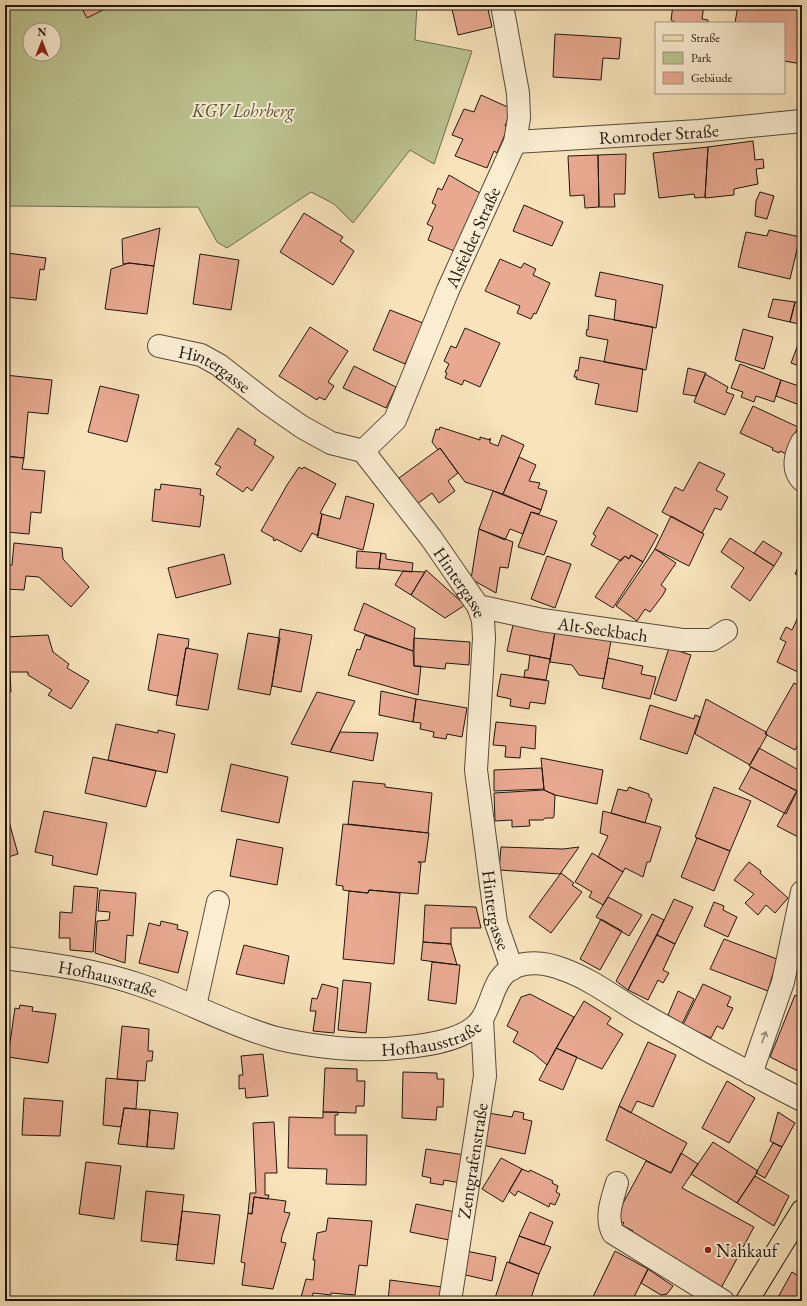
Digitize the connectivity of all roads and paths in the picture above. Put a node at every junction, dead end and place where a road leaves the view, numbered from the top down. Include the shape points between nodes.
1 (502, 5) edge
2 (802, 121) edge
3 (515, 142) junction
4 (159, 346) dead end
5 (802, 442) edge
6 (363, 451) junction
7 (802, 480) edge
8 (478, 606) junction
9 (726, 631) dead end
10 (802, 892) edge
11 (218, 902) dead end
12 (5, 958) edge
13 (512, 969) junction
14 (195, 1006) junction
15 (482, 1019) junction
16 (751, 1074) junction
17 (802, 1100) edge
18 (617, 1183) dead end
19 (802, 1211) edge
20 (450, 1301) edge
21 (723, 1301) edge
22 (747, 1301) edge

1 - 3 street, Alsfelder Straße via 518,93 519,118
2 - 3 street, Romroder Straße via 699,131
3 - 6 street, Alsfelder Straße via 448,290 395,420
4 - 6 street, Hintergasse via 200,355 219,365 302,427 331,443
5 - 7 street via 796,453 796,466
6 - 8 street, Hintergasse via 431,538
8 - 9 street, Alt-Seckbach via 542,620 682,640 712,640
8 - 13 street, Hintergasse via 483,620 484,638 476,770 496,923
16 -> 10 street via 783,982
11 - 14 street
12 - 14 street, Hofhausstraße via 113,976
13 - 15 street, Hofhausstraße via 497,983
13 - 16 street, Hofhausstraße via 528,964 542,964 567,971
14 - 15 street, Hofhausstraße via 276,1038 336,1048 367,1050 395,1049 431,1043 465,1032
15 - 20 street, Zentgrafenstraße via 485,1076
16 - 17 street, Hofhausstraße
18 - 21 street via 608,1224 613,1233
19 - 22 main road

